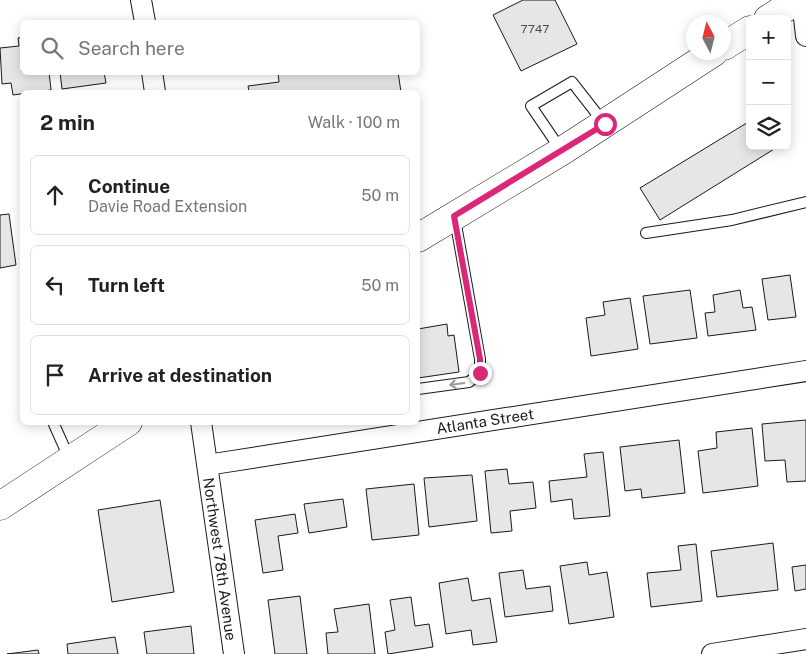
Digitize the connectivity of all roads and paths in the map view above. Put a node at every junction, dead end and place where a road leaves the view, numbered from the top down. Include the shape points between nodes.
1 (142, 0) edge
2 (798, 0) edge
3 (802, 0) edge
4 (774, 15) edge
5 (145, 20) edge
6 (746, 32) edge
7 (806, 36) edge
8 (731, 42) edge
9 (702, 60) edge
10 (152, 75) edge
11 (155, 90) edge
12 (605, 124) junction
13 (562, 151) junction
14 (806, 202) edge
15 (454, 216) junction
16 (646, 233) dead end
17 (420, 235) edge
18 (806, 371) edge
19 (420, 389) edge
20 (54, 425) edge
21 (123, 425) edge
22 (201, 425) edge
23 (70, 459) junction
24 (207, 465) junction
25 (0, 506) edge
26 (806, 639) edge
27 (234, 654) edge
28 (712, 654) edge

1 - 5 street
2 - 4 main road
3 - 7 street
6 - 8 main road
9 - 12 main road
10 - 11 street
12 - 13 main road
12 - 13 lane via 572,82 531,106
13 - 15 main road
14 - 16 lane via 732,220
15 - 17 main road
15 -> 19 lane via 480,373 469,382
18 - 24 street, Atlanta Street
20 - 23 lane
21 - 23 main road
22 - 24 street
23 - 25 main road
24 - 27 street, Northwest 78th Avenue
26 - 28 street

